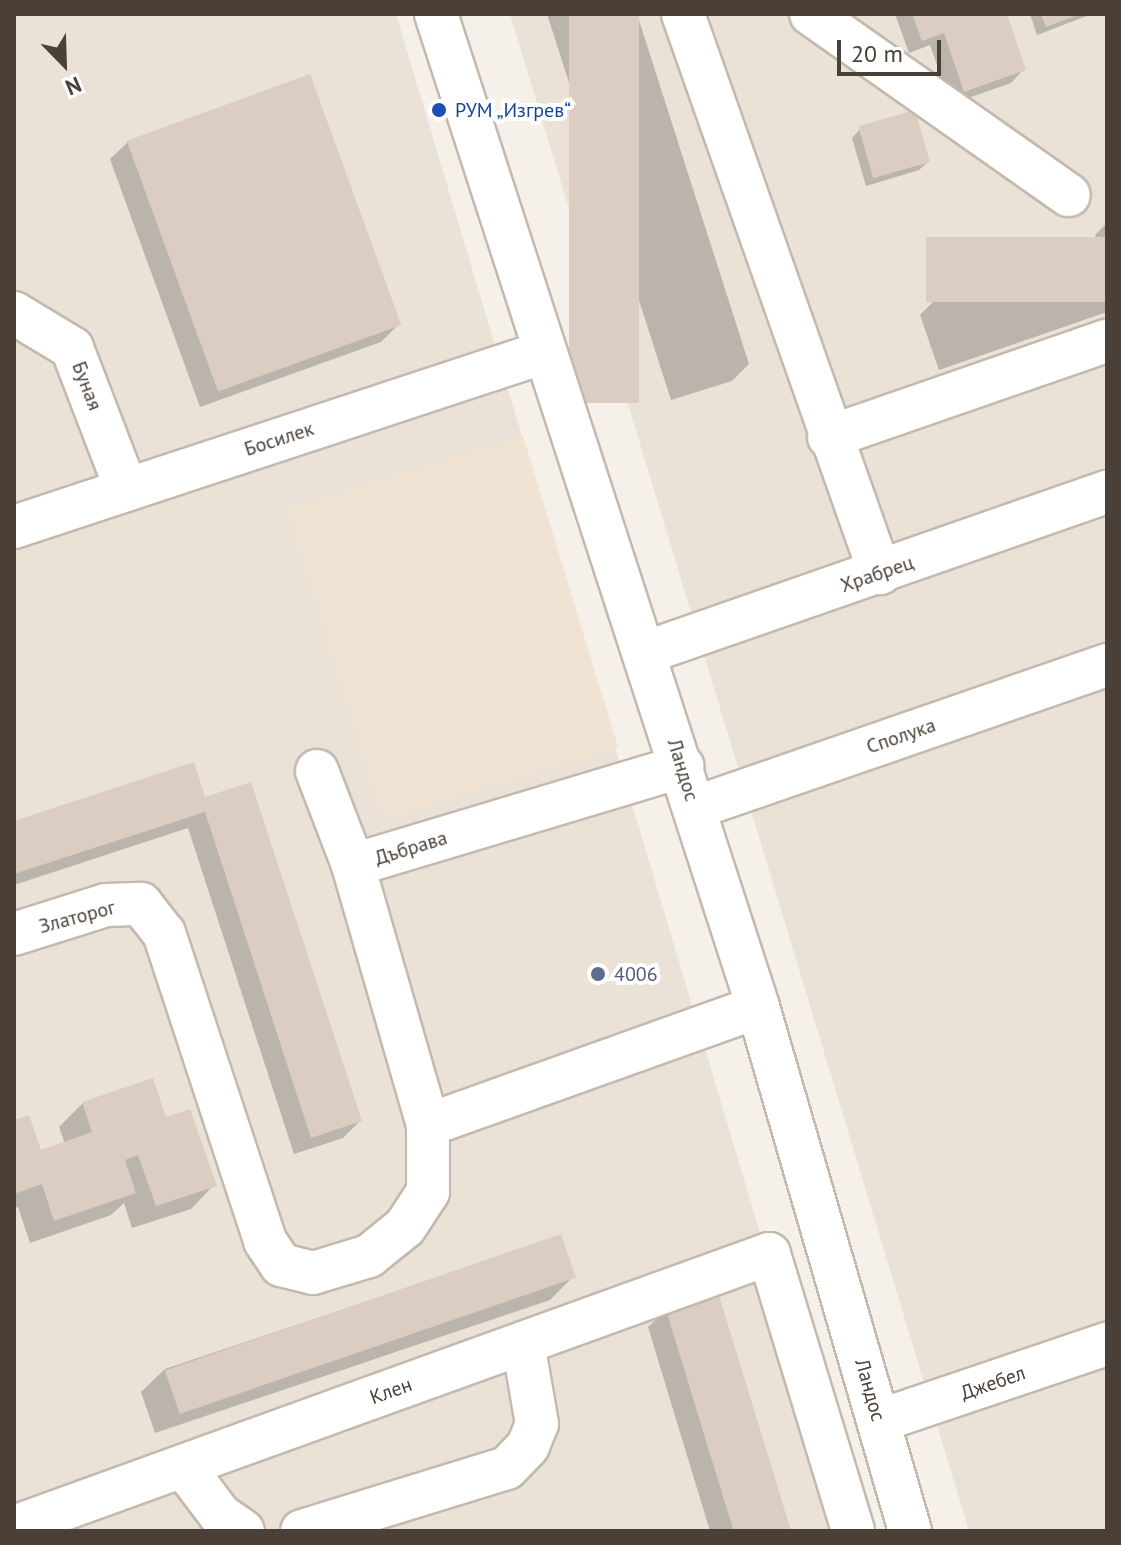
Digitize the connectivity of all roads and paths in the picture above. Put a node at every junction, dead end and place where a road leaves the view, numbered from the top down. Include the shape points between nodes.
1 (436, 14) edge
2 (683, 14) edge
3 (811, 14) edge
4 (1069, 195) dead end
5 (14, 313) edge
6 (1107, 341) edge
7 (545, 352) junction
8 (829, 437) junction
9 (126, 489) junction
10 (1107, 492) edge
11 (14, 527) edge
12 (880, 573) junction
13 (647, 652) junction
14 (1107, 665) edge
15 (682, 766) junction
16 (317, 771) dead end
17 (694, 808) junction
18 (353, 865) junction
19 (141, 904) joint
20 (14, 934) edge
21 (758, 1007) junction
22 (428, 1125) junction
23 (523, 1343) junction
24 (1107, 1344) edge
25 (879, 1421) junction
26 (183, 1466) junction
27 (14, 1527) edge
28 (243, 1531) edge
29 (302, 1531) edge
30 (853, 1531) edge
31 (910, 1531) edge

1 - 7 street, Ландос
2 - 8 street
3 - 4 street
5 - 9 street, Буная via 72,348
6 - 8 street
7 - 9 street, Босилек
7 - 13 street, Ландос
8 - 12 street
9 - 11 street, Босилек
10 - 12 street, Храбрец
12 - 13 street, Храбрец
13 - 15 street, Ландос
14 - 17 street, Сполука
15 - 17 street, Ландос
15 - 18 street, Дъбрава
16 - 18 street
17 - 21 street, Ландос
18 - 22 street, Дъбрава
19 - 20 street, Златорог via 106,905
19 - 22 street, Дъбрава via 164,933 244,1187 265,1241 281,1265 313,1273 369,1256 405,1227 428,1192
21 - 22 street
21 - 25 street, Ландос
23 - 26 street, Клен
23 - 29 street via 537,1424 528,1446 507,1468
23 - 30 street, Клен via 769,1254
24 - 25 street, Джебел
25 - 31 street, Ландос
26 - 27 street, Клен
26 - 28 street via 220,1515

